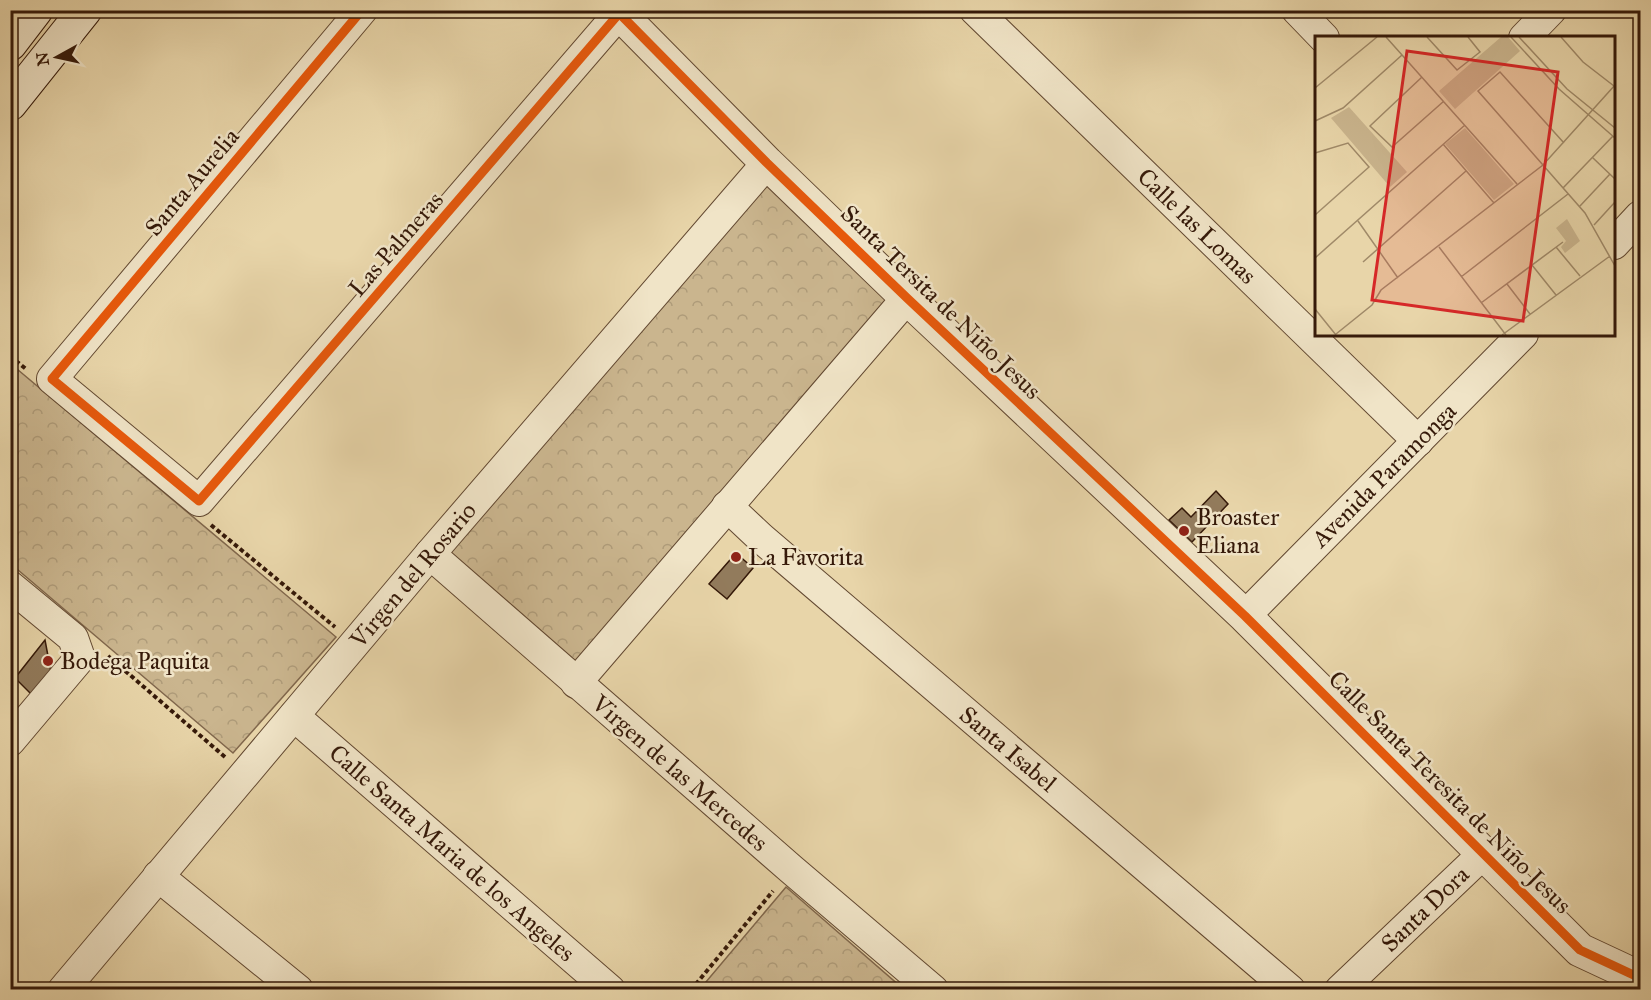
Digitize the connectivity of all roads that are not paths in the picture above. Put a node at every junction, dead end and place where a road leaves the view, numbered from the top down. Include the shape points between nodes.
1 (36, 10) edge
2 (85, 10) edge
3 (362, 10) edge
4 (975, 10) edge
5 (1298, 10) edge
6 (1551, 10) edge
7 (619, 11) edge
8 (1322, 36) edge
9 (1526, 36) edge
10 (10, 44) edge
11 (10, 104) edge
12 (767, 163) junction
13 (1641, 216) edge
14 (1615, 243) edge
15 (907, 298) junction
16 (1521, 336) edge
17 (1418, 441) junction
18 (199, 501) joint
19 (727, 506) junction
20 (430, 554) junction
21 (10, 586) edge
22 (1245, 616) junction
23 (576, 683) junction
24 (294, 716) junction
25 (10, 741) edge
26 (1484, 853) junction
27 (158, 876) junction
28 (1641, 978) edge
29 (63, 990) edge
30 (298, 990) edge
31 (610, 990) edge
32 (933, 990) edge
33 (1290, 990) edge
34 (1340, 990) edge

1 - 10 street
2 - 11 street
3 - 18 street, Santa Aurelia via 52,379
4 - 17 street, Calle las Lomas
5 - 8 street
6 - 9 street
7 - 12 street, Santa Tersita de Niño Jesus
7 - 18 street, Las Palmeras
12 - 15 street, Santa Tersita de Niño Jesus
12 - 20 street, Virgen del Rosario
13 - 14 street
15 - 19 street
15 - 22 street, Santa Tersita de Niño Jesus
16 - 17 street, Avenida Paramonga
17 - 22 street, Avenida Paramonga
19 - 23 street
19 - 33 street, Santa Isabel
20 - 23 street, Virgen de las Mercedes
20 - 24 street, Virgen del Rosario
21 - 25 street via 73,638 80,658
22 - 26 street, Calle Santa Teresita de Niño Jesus
23 - 32 street, Virgen de las Mercedes
24 - 27 street, Virgen del Rosario
24 - 31 street, Calle Santa Maria de los Angeles
26 - 28 street, Calle Santa Teresita de Niño Jesus via 1580,950
26 - 34 street, Santa Dora
27 - 29 street, Virgen del Rosario
27 - 30 street

